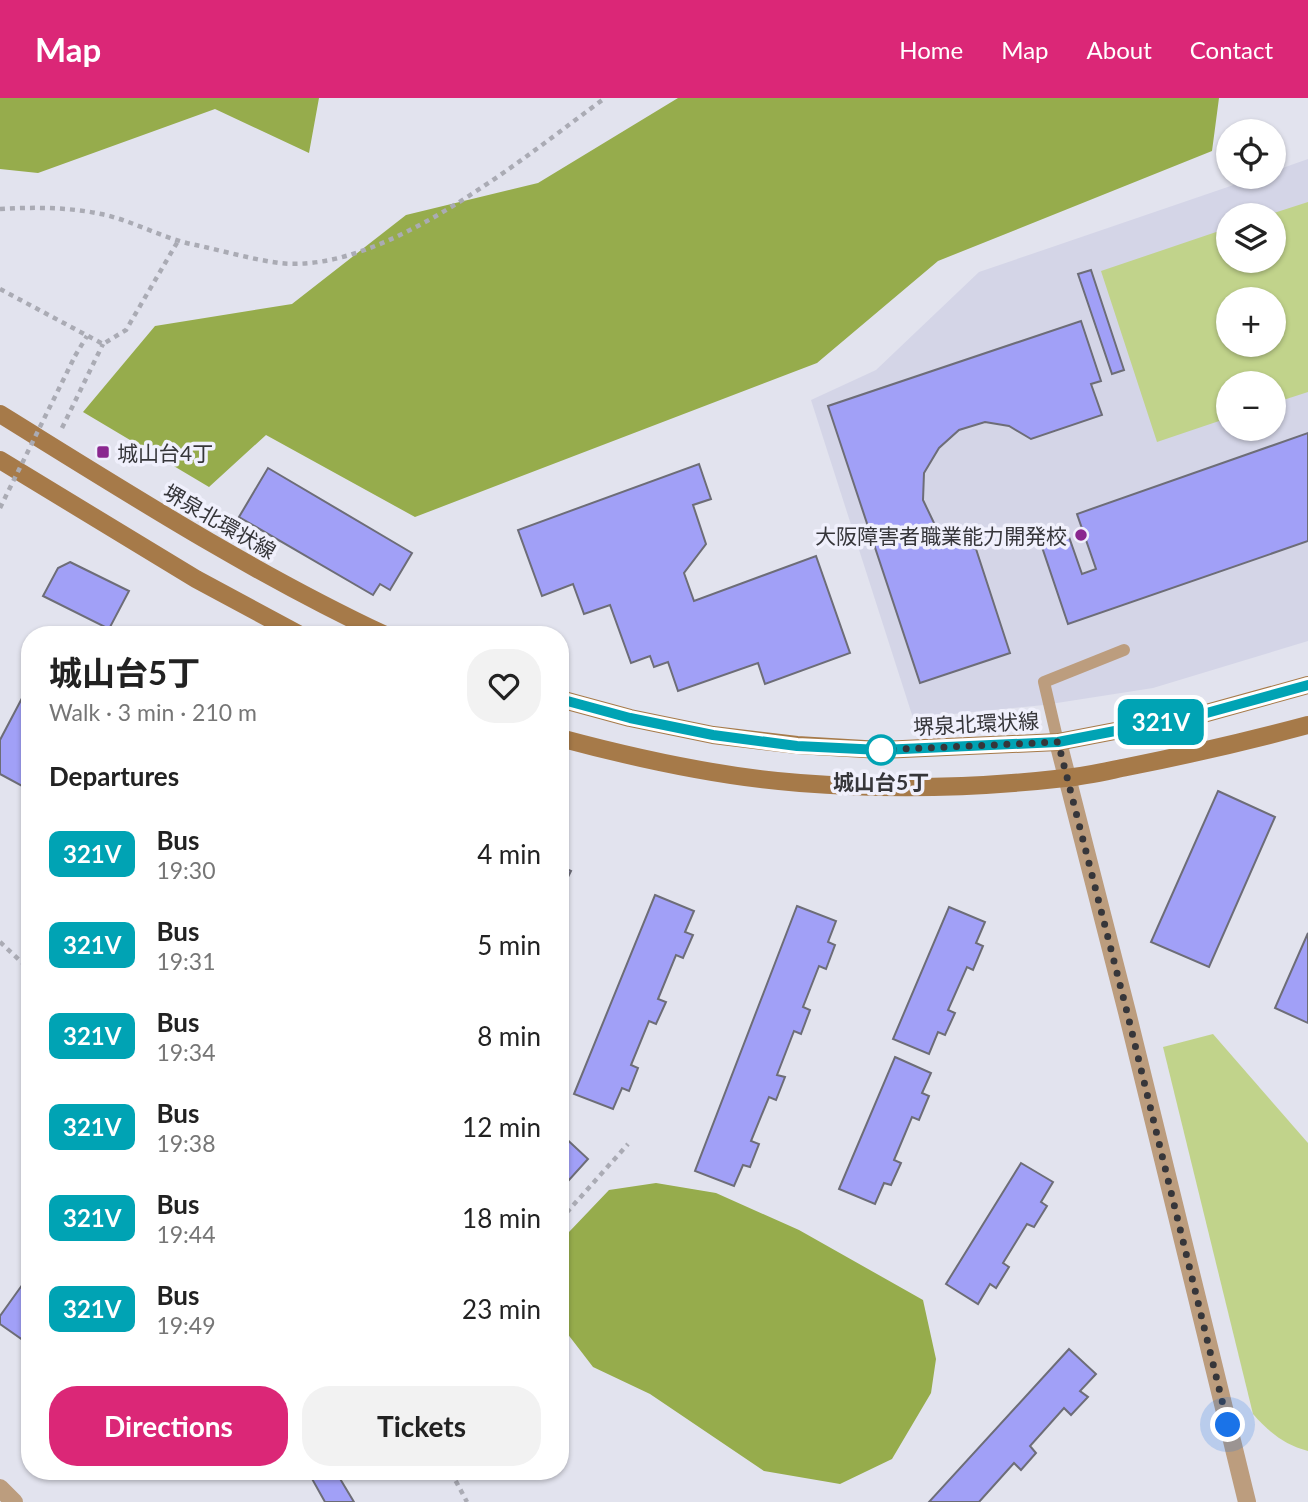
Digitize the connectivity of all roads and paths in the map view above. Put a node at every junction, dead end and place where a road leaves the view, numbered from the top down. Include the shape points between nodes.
1 (605, 98) edge
2 (0, 209) edge
3 (178, 241) junction
4 (0, 289) edge
5 (87, 336) junction
6 (103, 344) junction
7 (0, 414) edge
8 (62, 428) dead end
9 (0, 460) edge
10 (0, 508) edge
11 (283, 626) edge
12 (367, 626) edge
13 (1124, 650) dead end
14 (1308, 685) edge
15 (569, 701) edge
16 (1308, 725) edge
17 (569, 740) edge
18 (1058, 742) junction
19 (1067, 778) junction
20 (0, 942) edge
21 (21, 962) edge
22 (628, 1144) dead end
23 (569, 1210) edge
24 (455, 1480) edge
25 (0, 1489) edge
26 (14, 1502) edge
27 (467, 1502) edge
28 (1247, 1502) edge

1 - 3 path via 487,185 408,231 362,251 323,261 281,263
2 - 3 path via 37,207 102,214
3 - 6 path via 126,330
4 - 5 path
5 - 6 path
5 - 10 path, bridge
6 - 8 path
7 - 12 main road, 堺泉北環状線 via 214,545
9 - 11 main road via 196,579
13 - 18 lane via 1044,682
14 - 18 main road, 堺泉北環状線 via 1203,714
15 - 18 main road, 堺泉北環状線 via 713,735 797,746 881,750
16 - 19 main road via 1209,752
17 - 19 main road via 719,773 799,783 897,786
18 - 19 street
19 - 28 street
20 - 21 path
22 - 23 path
24 - 27 path
25 - 26 street

